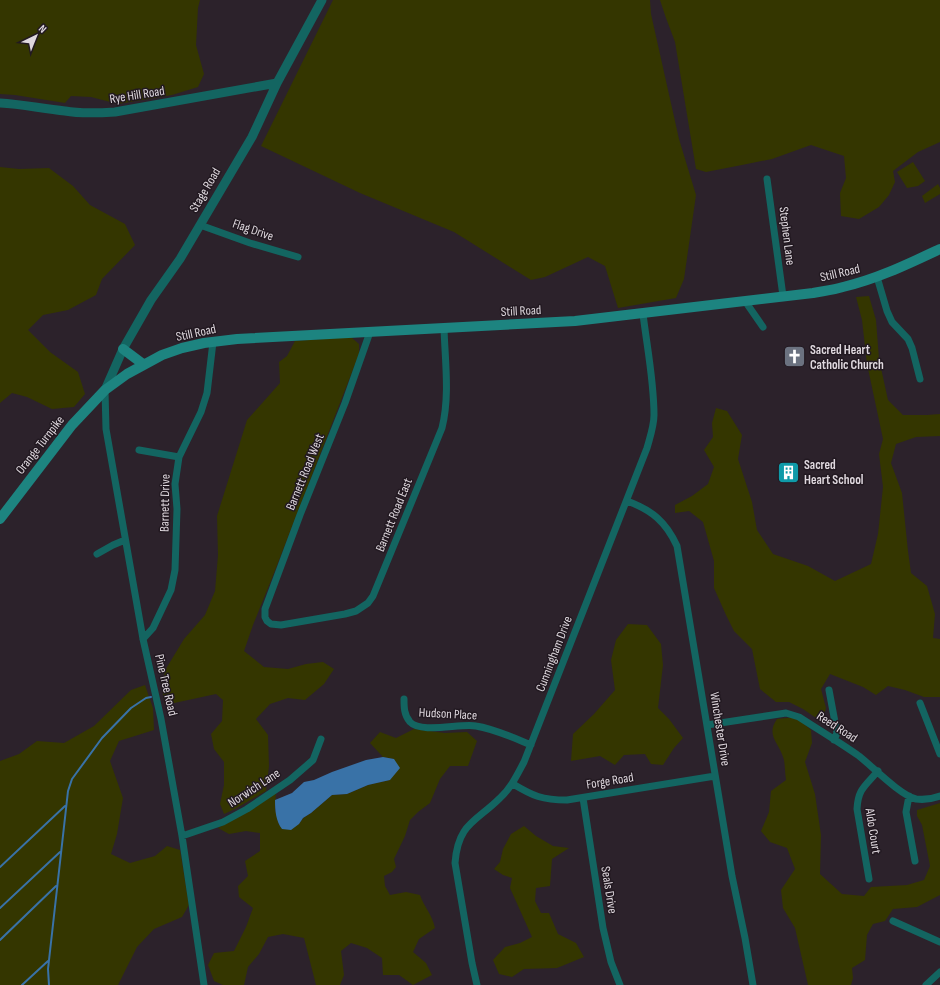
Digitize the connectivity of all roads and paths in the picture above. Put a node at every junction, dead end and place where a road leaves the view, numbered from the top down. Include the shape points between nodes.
1 (322, 0) edge
2 (277, 83) junction
3 (0, 103) edge
4 (768, 179) dead end
5 (200, 225) junction
6 (940, 248) edge
7 (298, 257) dead end
8 (877, 277) junction
9 (783, 296) junction
10 (745, 301) junction
11 (643, 314) junction
12 (762, 327) dead end
13 (444, 328) junction
14 (370, 332) junction
15 (213, 342) junction
16 (123, 349) junction
17 (143, 364) junction
18 (920, 379) dead end
19 (105, 390) junction
20 (139, 450) dead end
21 (179, 457) junction
22 (627, 501) junction
23 (0, 519) edge
24 (125, 540) junction
25 (97, 554) dead end
26 (267, 620) joint
27 (143, 639) junction
28 (829, 690) dead end
29 (404, 699) dead end
30 (920, 704) dead end
31 (707, 725) junction
32 (321, 738) dead end
33 (834, 740) junction
34 (531, 745) junction
35 (940, 754) edge
36 (878, 771) junction
37 (715, 776) junction
38 (512, 784) junction
39 (909, 796) junction
40 (940, 796) edge
41 (582, 798) junction
42 (182, 836) junction
43 (915, 861) dead end
44 (869, 879) dead end
45 (893, 921) dead end
46 (940, 942) edge
47 (940, 972) edge
48 (927, 984) edge
49 (204, 985) edge
50 (477, 985) edge
51 (620, 985) edge
52 (753, 985) edge

1 - 2 street, Stage Road
2 - 3 street, Rye Hill Road via 102,113 66,112
2 - 5 street, Stage Road via 252,137
4 - 9 street, Stephen Lane
5 - 7 street, Flag Drive
5 - 16 street, Stage Road via 151,300
6 - 8 main road, Still Road
8 - 9 main road, Still Road via 842,288
8 - 18 street via 886,311 892,322 908,339
9 - 10 main road, Still Road
10 - 11 main road, Still Road
10 - 12 street
11 - 13 main road, Still Road via 575,321
11 - 22 street, Cunningham Drive via 654,416 648,448
13 - 14 main road, Still Road
13 - 26 street, Barnett Road East via 446,413 374,596 362,608 345,614 282,625 271,624
14 - 15 main road, Still Road
14 - 26 street, Barnett Road West via 265,609
15 - 17 main road, Still Road via 182,348
15 - 21 street, Barnett Drive via 207,392 201,412
16 - 17 main road
16 - 19 street, Stage Road
17 - 19 main road, Still Road
19 - 23 main road, Orange Turnpike via 72,425
19 - 24 street, Pine Tree Road via 106,430
20 - 21 street
21 - 27 street, Barnett Drive via 175,484 178,509 172,590 153,628
22 - 31 street, Winchester Drive via 650,511 662,521 677,546
22 - 34 street, Cunningham Drive
24 - 25 street
24 - 27 street, Pine Tree Road
27 - 42 street, Pine Tree Road
28 - 33 street via 836,733
29 - 34 street, Hudson Place via 406,716 416,725 476,725
30 - 35 street
31 - 33 street, Reed Road via 786,713 799,717
31 - 37 street, Winchester Drive
32 - 42 street, Norwich Lane via 313,760 290,780 223,822
33 - 36 street, Reed Road
34 - 38 street, Cunningham Drive
36 - 39 street, Reed Road
36 - 44 street, Aldo Court via 857,798
37 - 41 street, Forge Road
37 - 52 street, Winchester Drive
38 - 41 street, Forge Road via 543,799
38 - 50 street, Cunningham Drive via 501,797 468,825 460,836 456,850 456,870
39 - 40 street, Reed Road via 915,799
39 - 43 street via 906,812
41 - 51 street, Seals Drive via 603,928 611,962
42 - 49 street, Pine Tree Road
45 - 46 street
47 - 48 street

